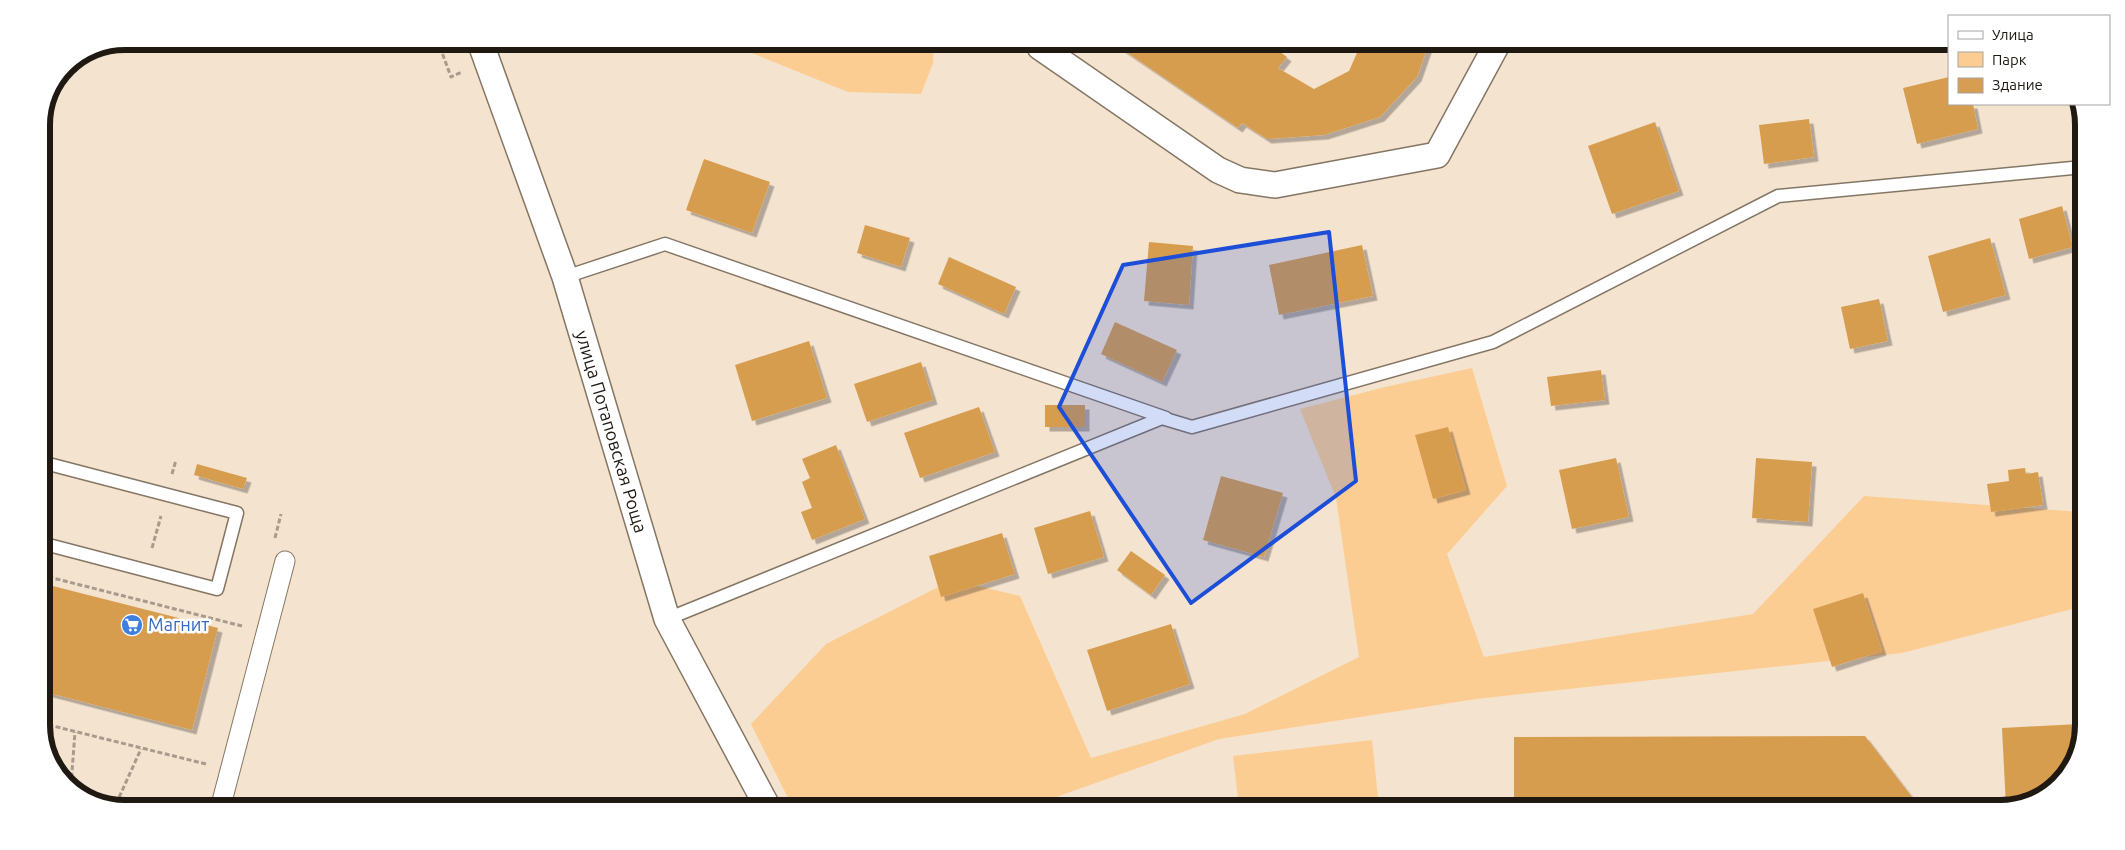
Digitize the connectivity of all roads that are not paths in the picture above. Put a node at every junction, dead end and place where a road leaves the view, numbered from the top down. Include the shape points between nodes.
1 (483, 50) edge
2 (1044, 50) edge
3 (1494, 50) edge
4 (2075, 168) edge
5 (565, 277) junction
6 (1192, 427) junction
7 (50, 464) edge
8 (50, 545) edge
9 (285, 561) dead end
10 (667, 619) junction
11 (221, 800) edge
12 (764, 800) edge

1 - 5 street, улица Потаповская Роща
2 - 3 street via 1218,170 1240,180 1275,185 1437,155
4 - 6 lane via 1778,196 1493,342
5 - 6 lane via 666,244
5 - 10 street, улица Потаповская Роща
6 - 10 lane via 1162,418
7 - 8 lane via 237,512 217,589
9 - 11 street
10 - 12 street, улица Потаповская Роща

